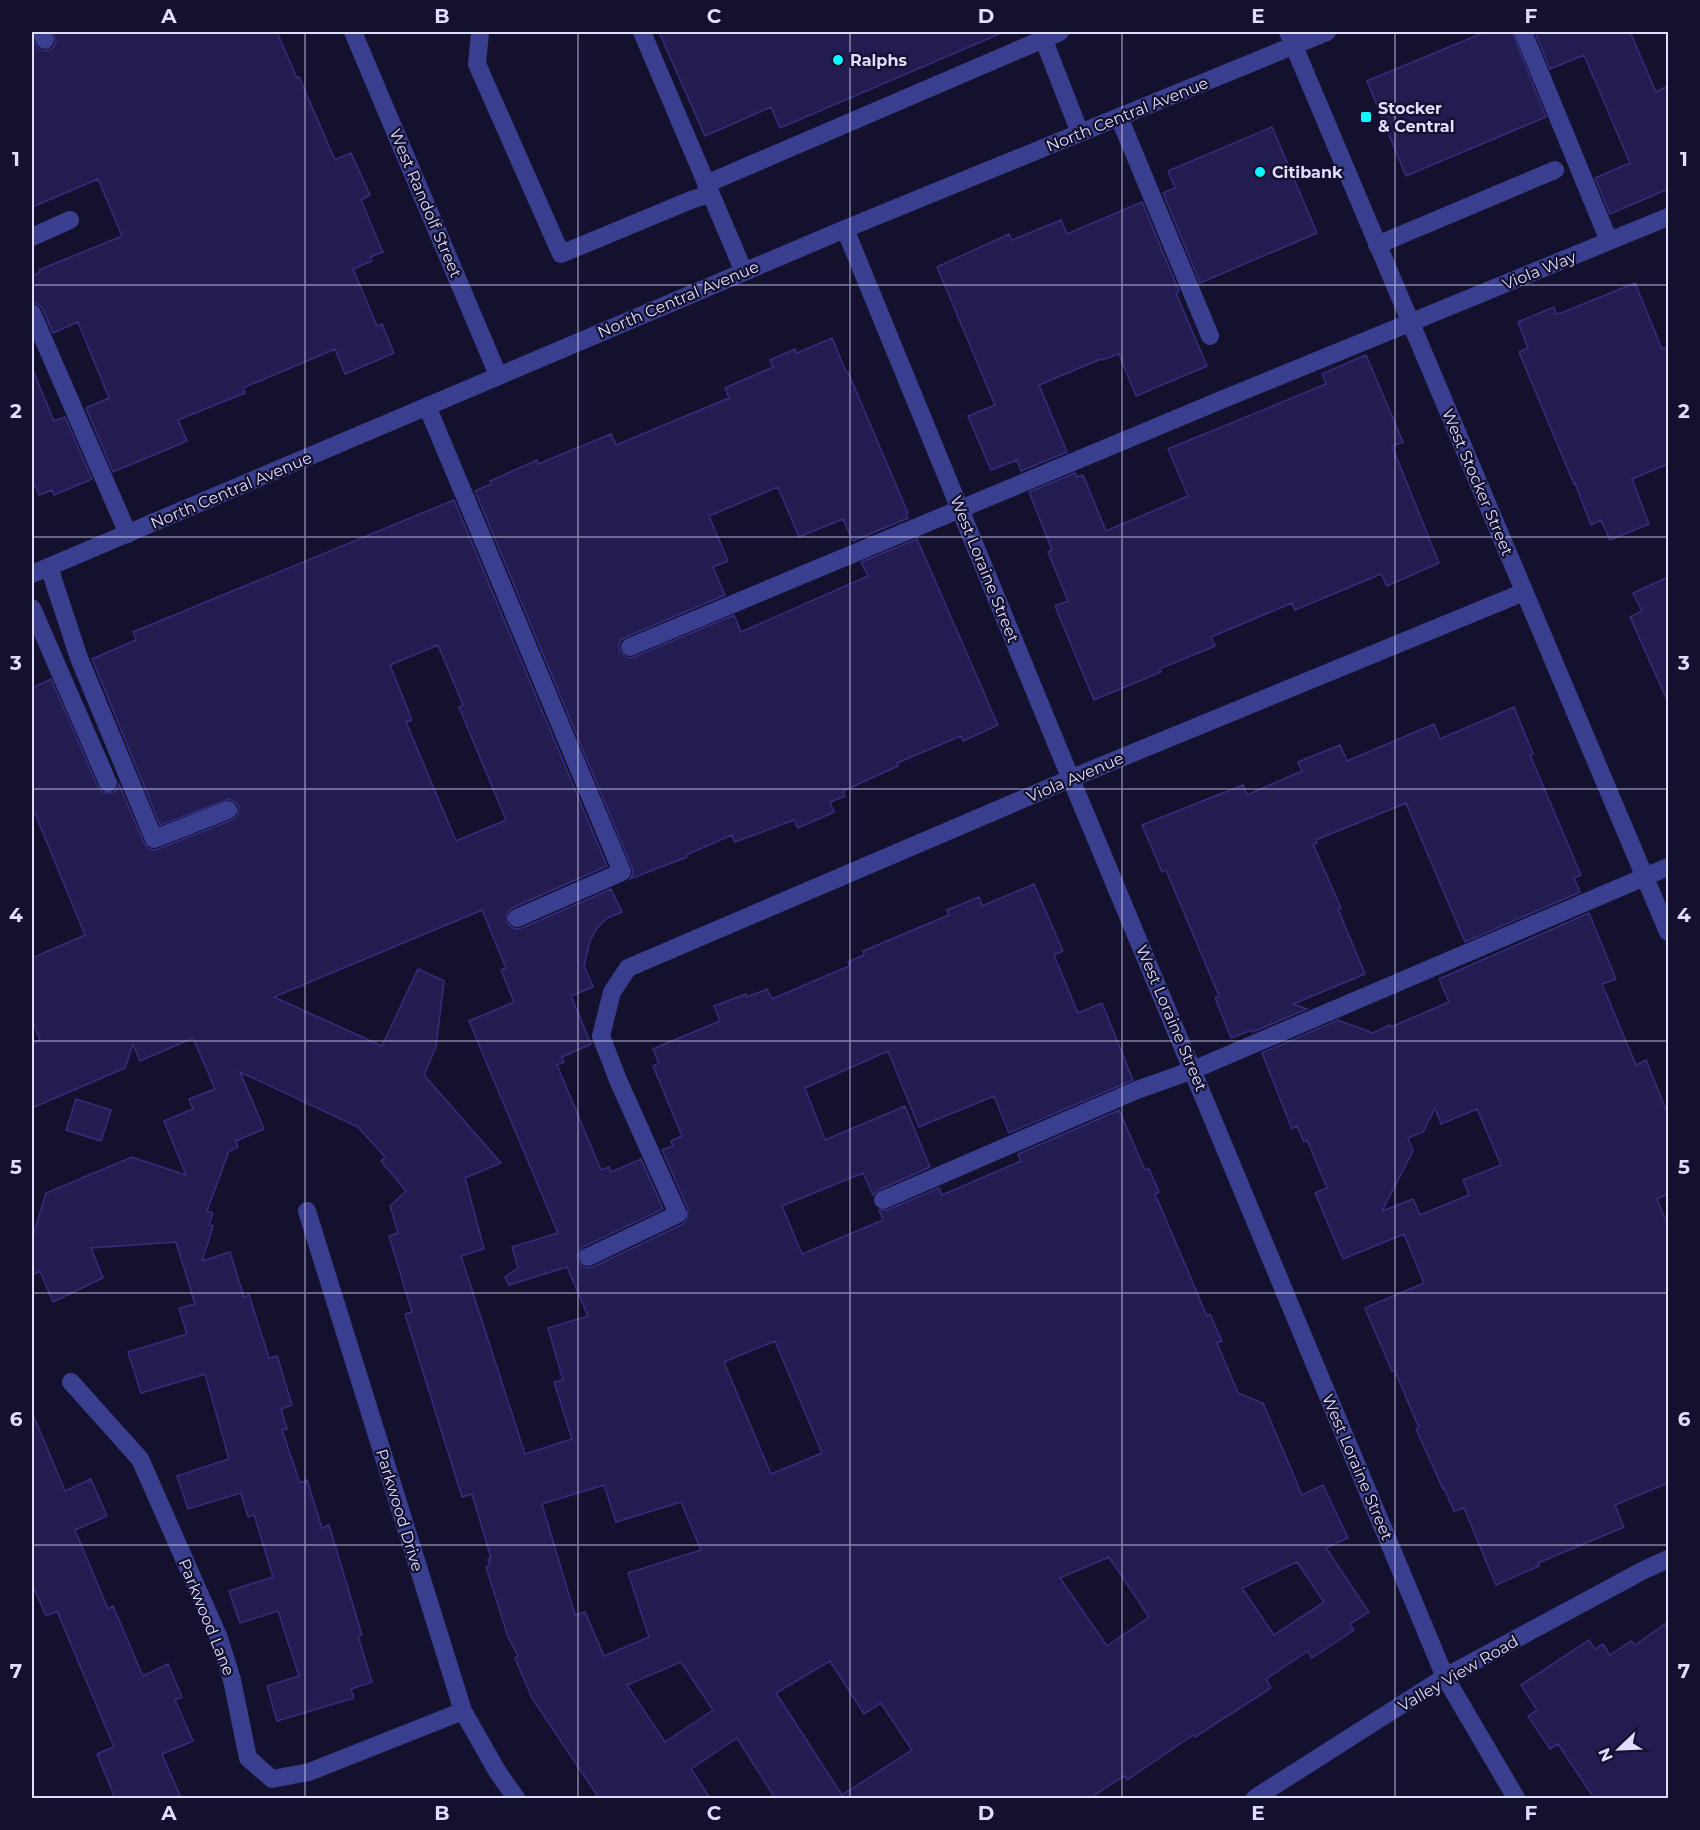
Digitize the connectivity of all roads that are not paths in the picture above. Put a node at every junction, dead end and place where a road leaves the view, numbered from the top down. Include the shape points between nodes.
1 (355, 32) edge
2 (480, 32) edge
3 (642, 32) edge
4 (1327, 32) edge
5 (1523, 32) edge
6 (1049, 34) edge
7 (1291, 38) edge
8 (1119, 117) junction
9 (1080, 133) junction
10 (1555, 170) dead end
11 (708, 189) junction
12 (1668, 217) edge
13 (70, 220) dead end
14 (845, 229) junction
15 (32, 237) edge
16 (1609, 241) junction
17 (1377, 245) junction
18 (744, 272) junction
19 (32, 313) edge
20 (1410, 322) junction
21 (1210, 336) dead end
22 (498, 375) junction
23 (427, 406) junction
24 (960, 508) junction
25 (128, 534) junction
26 (49, 567) junction
27 (32, 574) edge
28 (1524, 592) junction
29 (32, 608) edge
30 (630, 647) dead end
31 (1072, 778) junction
32 (108, 783) dead end
33 (228, 810) dead end
34 (1668, 867) edge
35 (1645, 877) junction
36 (517, 918) dead end
37 (1668, 932) edge
38 (1193, 1070) junction
39 (883, 1200) dead end
40 (307, 1211) dead end
41 (588, 1257) dead end
42 (71, 1382) dead end
43 (1668, 1559) edge
44 (1445, 1677) junction
45 (463, 1711) junction
46 (516, 1798) edge
47 (1255, 1798) edge
48 (1516, 1798) edge

1 - 22 street, West Randolf Street
2 - 11 street via 477,64 561,254 691,200
3 - 11 street
4 - 7 street, North Central Avenue
5 - 16 street
6 - 9 street
6 - 11 street
7 - 8 street, North Central Avenue
7 - 17 street, West Stocker Street
8 - 9 street, North Central Avenue
8 - 21 street
9 - 14 street, North Central Avenue
10 - 17 street
11 - 18 street
12 - 16 street, Viola Way
13 - 15 street
14 - 18 street, North Central Avenue
14 - 24 street, West Loraine Street
16 - 20 street, Viola Way
17 - 20 street, West Stocker Street
18 - 22 street, North Central Avenue
19 - 25 street
20 - 24 street, Viola Way
20 - 28 street, West Stocker Street
22 - 23 street, North Central Avenue
23 - 25 street, North Central Avenue
23 - 36 street via 622,872
24 - 30 street, Viola Way
24 - 31 street, West Loraine Street
25 - 26 street, North Central Avenue
26 - 27 street, North Central Avenue
26 - 33 street via 79,658 154,839
28 - 31 street, Viola Avenue
28 - 35 street, West Stocker Street
29 - 32 street
31 - 38 street, West Loraine Street
31 - 41 street, Viola Avenue via 628,968 612,992 601,1036 678,1214
34 - 35 street
35 - 37 street, West Stocker Street
35 - 38 street
38 - 39 street via 1137,1090
38 - 44 street, West Loraine Street
40 - 45 street, Parkwood Drive
42 - 45 street, Parkwood Lane via 140,1459 219,1638 248,1758 272,1779 309,1772
43 - 44 street, Valley View Road
44 - 47 street, Valley View Road
44 - 48 street, West Loraine Street
45 - 46 street, Parkwood Drive

